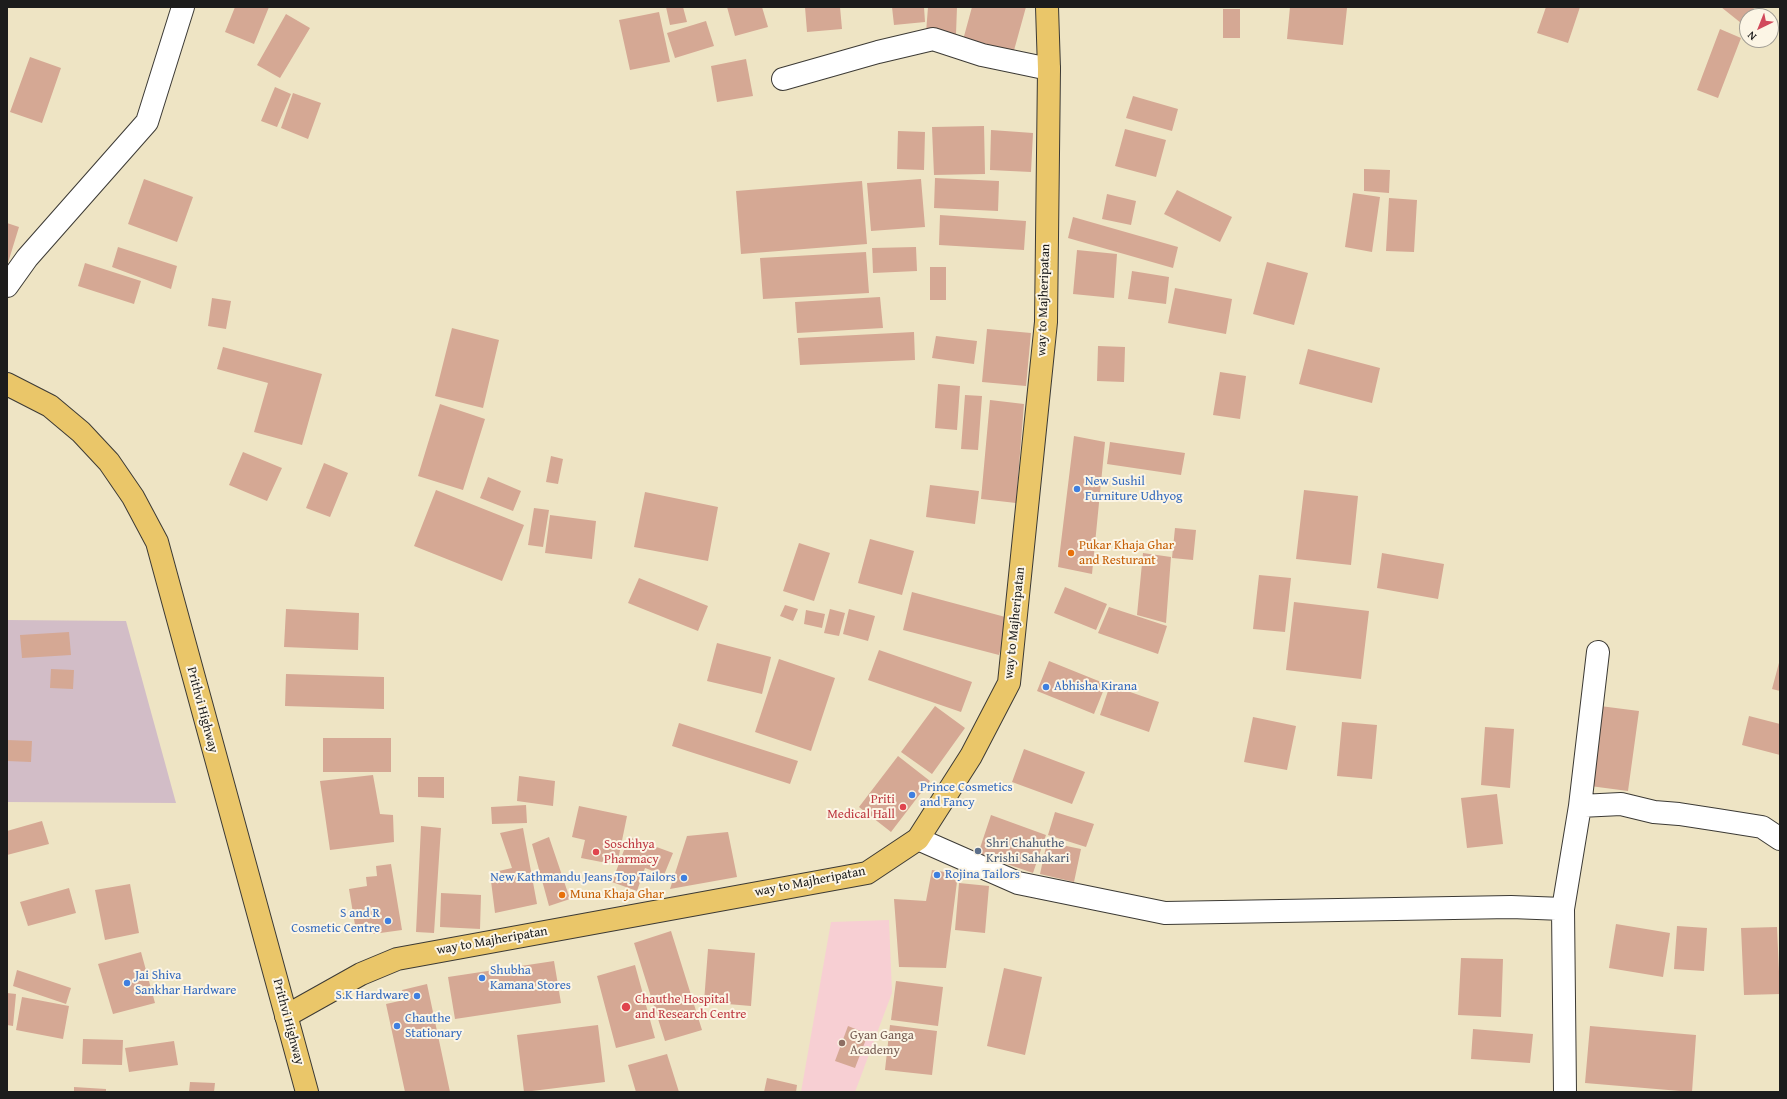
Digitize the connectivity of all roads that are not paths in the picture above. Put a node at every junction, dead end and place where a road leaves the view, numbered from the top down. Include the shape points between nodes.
1 (183, 7) edge
2 (1048, 7) edge
3 (1048, 69) junction
4 (783, 80) dead end
5 (7, 286) edge
6 (7, 384) edge
7 (1598, 652) dead end
8 (1580, 806) junction
9 (918, 839) junction
10 (1780, 839) edge
11 (1562, 909) junction
12 (286, 1016) junction
13 (307, 1092) edge
14 (1565, 1092) edge

1 - 5 street via 147,122 27,258
2 - 3 main road, way to Majheripatan
3 - 4 street via 982,55 933,39
3 - 9 main road, way to Majheripatan via 1046,322 1009,683 971,756
6 - 12 main road, Prithvi Highway via 50,406 81,432 109,462 133,497 157,542
7 - 8 street
8 - 10 street via 1621,804 1654,812 1718,820 1762,828
8 - 11 street
9 - 11 street via 1018,883 1165,913 1511,907
9 - 12 main road, way to Majheripatan via 867,873 397,959 360,974
11 - 14 street
12 - 13 main road, Prithvi Highway

